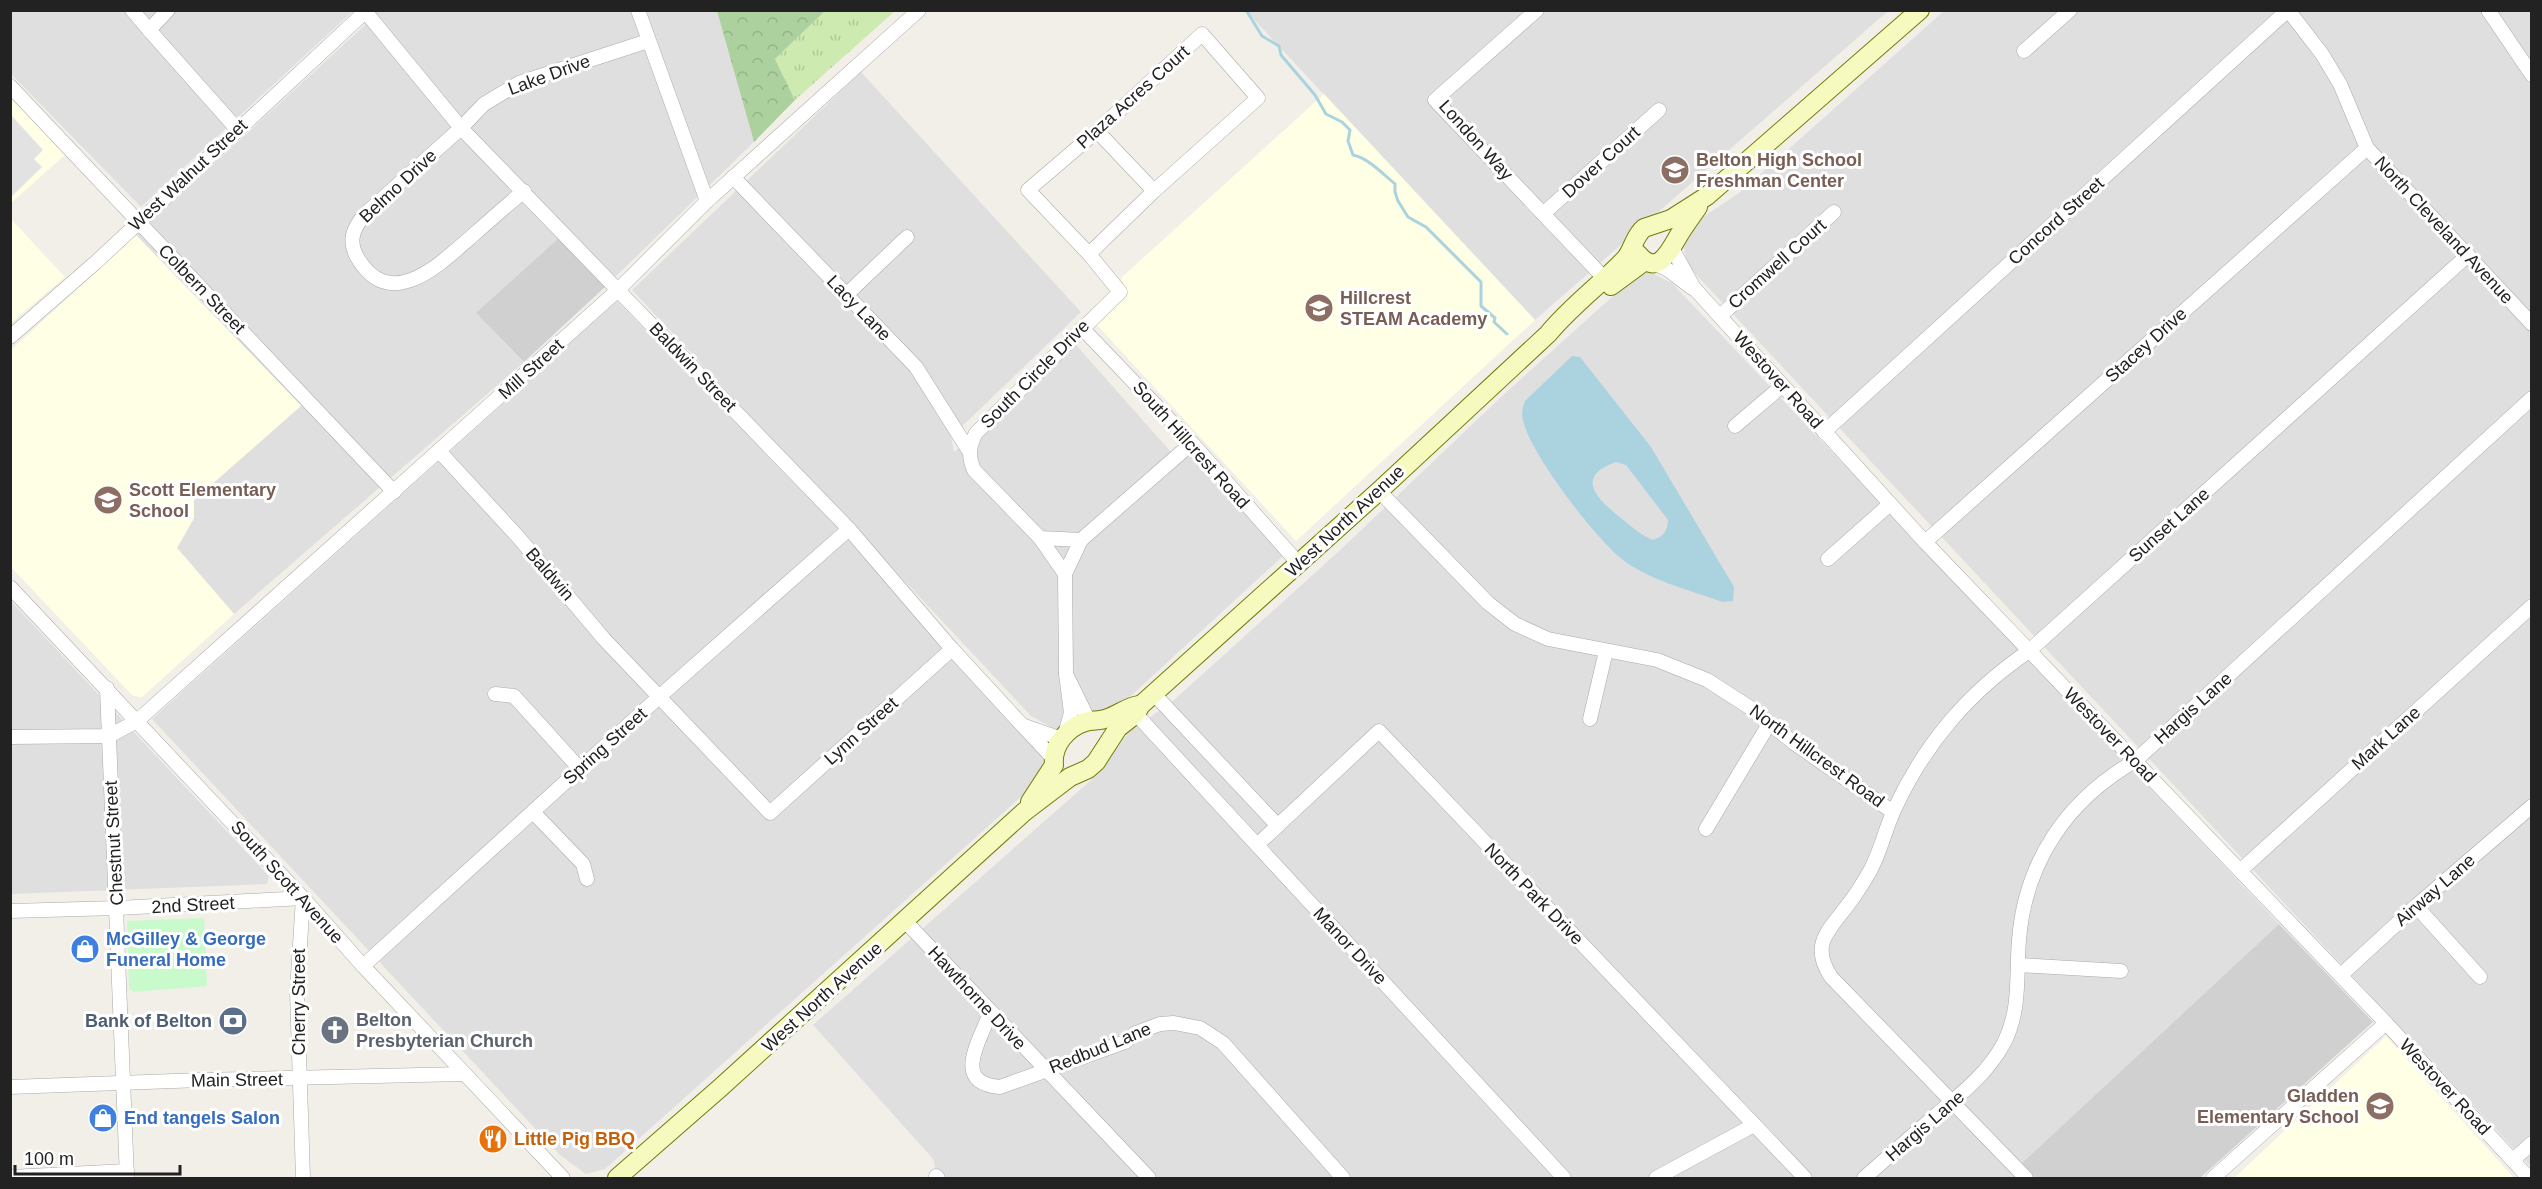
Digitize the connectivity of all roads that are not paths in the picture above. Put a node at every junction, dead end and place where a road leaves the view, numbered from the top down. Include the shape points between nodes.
1 (132, 10) edge
2 (168, 10) edge
3 (638, 10) edge
4 (919, 10) edge
5 (1537, 10) edge
6 (1920, 10) edge
7 (2070, 10) edge
8 (2288, 10) edge
9 (364, 11) edge
10 (2489, 11) edge
11 (149, 30) junction
12 (648, 41) junction
13 (2024, 51) dead end
14 (2532, 75) edge
15 (10, 87) edge
16 (1659, 110) dead end
17 (461, 128) junction
18 (237, 129) junction
19 (1097, 131) junction
20 (2367, 148) junction
21 (733, 177) junction
22 (524, 191) junction
23 (1154, 191) junction
24 (1707, 196) junction
25 (707, 201) junction
26 (1834, 212) dead end
27 (1544, 213) junction
28 (138, 222) junction
29 (1655, 225) junction
30 (907, 237) dead end
31 (1635, 243) junction
32 (1672, 248) junction
33 (1089, 254) junction
34 (2468, 255) junction
35 (1649, 262) junction
36 (1605, 279) junction
37 (1694, 288) junction
38 (618, 290) junction
39 (1120, 292) joint
40 (846, 295) junction
41 (1720, 316) junction
42 (2530, 318) edge
43 (1082, 327) junction
44 (1548, 334) junction
45 (10, 337) edge
46 (1782, 386) junction
47 (2532, 398) edge
48 (1735, 426) dead end
49 (1824, 432) junction
50 (1192, 443) junction
51 (440, 451) junction
52 (969, 451) junction
53 (1379, 491) junction
54 (394, 492) junction
55 (1890, 504) junction
56 (849, 529) junction
57 (1040, 538) junction
58 (1081, 540) junction
59 (1925, 542) junction
60 (1828, 560) dead end
61 (1299, 564) junction
62 (1065, 574) junction
63 (10, 587) edge
64 (2532, 606) edge
65 (952, 649) junction
66 (1606, 651) junction
67 (2029, 651) junction
68 (1066, 674) junction
69 (107, 688) junction
70 (495, 694) dead end
71 (660, 696) junction
72 (1144, 705) junction
73 (1590, 719) dead end
74 (137, 721) junction
75 (1092, 722) junction
76 (1769, 724) junction
77 (1022, 725) junction
78 (109, 736) junction
79 (1064, 736) junction
80 (10, 737) edge
81 (1109, 740) junction
82 (1054, 761) junction
83 (2134, 761) junction
84 (580, 769) junction
85 (1070, 777) junction
86 (2532, 806) edge
87 (533, 812) junction
88 (1024, 812) junction
89 (1893, 812) junction
90 (770, 813) joint
91 (1278, 826) junction
92 (1706, 829) dead end
93 (1257, 845) junction
94 (2241, 870) junction
95 (587, 879) dead end
96 (303, 898) junction
97 (2416, 906) junction
98 (118, 908) junction
99 (10, 911) edge
100 (905, 921) junction
101 (2019, 965) junction
102 (363, 966) junction
103 (2121, 971) dead end
104 (2341, 975) junction
105 (2480, 977) dead end
106 (990, 1013) junction
107 (2386, 1023) junction
108 (1045, 1071) junction
109 (464, 1074) junction
110 (300, 1078) junction
111 (123, 1084) junction
112 (10, 1087) edge
113 (1952, 1101) junction
114 (1754, 1125) junction
115 (2532, 1143) edge
116 (2513, 1160) junction
117 (127, 1175) edge
118 (10, 1177) edge
119 (303, 1179) edge
120 (563, 1179) edge
121 (617, 1179) edge
122 (1149, 1179) edge
123 (1343, 1179) edge
124 (1564, 1179) edge
125 (1656, 1179) edge
126 (1804, 1179) edge
127 (1864, 1179) edge
128 (2026, 1179) edge
129 (2213, 1179) edge
130 (2529, 1179) edge

1 - 11 street
2 - 11 street
3 - 12 street
4 - 21 street, Mill Street
5 - 27 street, London Way via 1435,100
6 - 24 main road, West North Avenue
7 - 13 street
8 - 20 street, North Cleveland Avenue via 2340,84
8 - 49 street, Concord Street
9 - 17 street, Baldwin Street
9 - 18 street, West Walnut Street
10 - 14 street
11 - 18 street
12 - 17 street, Lake Drive via 519,83 484,104
12 - 25 street
15 - 28 street, Colbern Street
16 - 27 street, Dover Court
17 - 22 street, Baldwin Street
17 - 22 street, Belmo Drive via 357,223 351,244 369,272 378,279 399,284 422,276
18 - 28 street, West Walnut Street
19 - 23 street
19 - 23 street, Plaza Acres Court via 1202,34 1258,98
19 - 33 street, Plaza Acres Court via 1028,190
20 - 34 street, North Cleveland Avenue
20 - 59 street, Stacey Drive
21 - 25 street, Mill Street
21 - 40 street, Lacy Lane
22 - 38 street, Baldwin Street
23 - 33 street, Plaza Acres Court
24 - 29 main road, West North Avenue
24 - 32 main road, West North Avenue
25 - 38 street, Mill Street
26 - 41 street, Cromwell Court
27 - 36 street, London Way
28 - 45 street, West Walnut Street
28 - 54 street, Colbern Street
29 - 31 main road, West North Avenue via 1644,228
29 - 32 main road via 1667,231
30 - 40 street
31 - 35 main road via 1637,253
31 - 36 main road, West North Avenue
32 - 35 main road, West North Avenue via 1667,257
32 - 37 street, Westover Road
33 - 39 street, Plaza Acres Court
34 - 42 street, North Cleveland Avenue
34 - 67 street, Sunset Lane
35 - 37 street, Westover Road
35 - 44 main road, West North Avenue via 1611,285 1575,317
36 - 44 main road, West North Avenue via 1567,311
37 - 41 street, Westover Road
38 - 51 street, Mill Street
38 - 56 street, Baldwin Street
39 - 43 street, South Circle Drive
40 - 52 street, Lacy Lane via 916,367
41 - 46 street, Westover Road
43 - 50 street, South Hillcrest Road
43 - 52 street, South Circle Drive via 975,433
44 - 53 main road, West North Avenue
46 - 48 street
46 - 49 street, Westover Road
47 - 83 street, Hargis Lane
49 - 55 street, Westover Road
50 - 58 street
50 - 61 street, South Hillcrest Road
51 - 54 street, Mill Street
51 - 71 street, Baldwin via 604,639
52 - 57 street via 974,470
53 - 61 main road, West North Avenue
53 - 66 street, North Hillcrest Road via 1488,603 1515,624 1548,639
54 - 74 street, Mill Street
55 - 59 street, Westover Road
55 - 60 street
56 - 65 street, Baldwin Street
56 - 71 street, Spring Street
57 - 58 street
57 - 62 street
58 - 62 street
59 - 67 street, Westover Road
61 - 72 main road, West North Avenue
62 - 68 street
63 - 69 street, South Scott Avenue
64 - 94 street, Mark Lane
65 - 77 street, Baldwin Street
65 - 90 street, Lynn Street
66 - 73 street
66 - 76 street, North Hillcrest Road via 1657,660 1707,680
67 - 83 street, Westover Road
67 - 89 street, Sunset Lane via 1981,687 1944,727 1910,777
68 - 75 street
68 - 79 street via 1071,713
69 - 74 street, South Scott Avenue
69 - 78 street, Chestnut Street
70 - 84 street via 514,696
71 - 84 street, Spring Street
71 - 90 street, Baldwin
72 - 75 main road, West North Avenue via 1130,706
72 - 81 main road, West North Avenue
72 - 91 street
72 - 93 street, Manor Drive
74 - 78 street, Mill Street
74 - 96 street, South Scott Avenue
75 - 79 main road, West North Avenue
75 - 81 main road via 1104,728
76 - 89 street, North Hillcrest Road
76 - 92 street
77 - 79 street, Baldwin Street
77 - 82 street, Baldwin Street
78 - 80 street
78 - 98 street, Chestnut Street
79 - 82 main road, West North Avenue
81 - 85 main road, West North Avenue via 1096,762
82 - 85 main road
82 - 88 main road, West North Avenue
83 - 94 street, Westover Road
83 - 101 street, Hargis Lane via 2082,799 2042,853 2023,908
84 - 87 street, Spring Street
85 - 88 main road, West North Avenue
86 - 97 street, Airway Lane
87 - 95 street via 583,864
87 - 102 street, Spring Street
88 - 100 main road, West North Avenue
89 - 113 street, North Hillcrest Road via 1886,836 1861,886 1828,927 1822,958 1831,977
91 - 93 street, North Park Drive
91 - 114 street, North Park Drive via 1379,731
93 - 124 street, Manor Drive
94 - 104 street, Westover Road
96 - 98 street, 2nd Street
96 - 102 street, South Scott Avenue
96 - 110 street, Cherry Street via 297,991
97 - 104 street, Airway Lane
97 - 105 street
98 - 99 street, 2nd Street
98 - 111 street, Chestnut Street
100 - 106 street, Hawthorne Drive
100 - 121 main road, West North Avenue
101 - 103 street
101 - 113 street, Hargis Lane via 2017,1001 2005,1041 1982,1076
102 - 109 street, South Scott Avenue
104 - 107 street, Westover Road
106 - 108 street, Hawthorne Drive
106 - 108 street, Redbud Lane via 970,1066 975,1080 985,1086 1000,1087
107 - 116 street, Westover Road
107 - 129 street
108 - 122 street, Hawthorne Drive
108 - 123 street, Redbud Lane via 1125,1042 1154,1026 1174,1023 1200,1028 1223,1042
109 - 110 street, Main Street
109 - 120 street, South Scott Avenue
110 - 111 street, Main Street
110 - 119 street, Cherry Street
111 - 112 street, Main Street
111 - 117 street, Chestnut Street
113 - 127 street, Hargis Lane
113 - 128 street, North Hillcrest Road
114 - 125 street
114 - 126 street, North Park Drive
115 - 116 street
116 - 130 street, Westover Road
117 - 118 street

